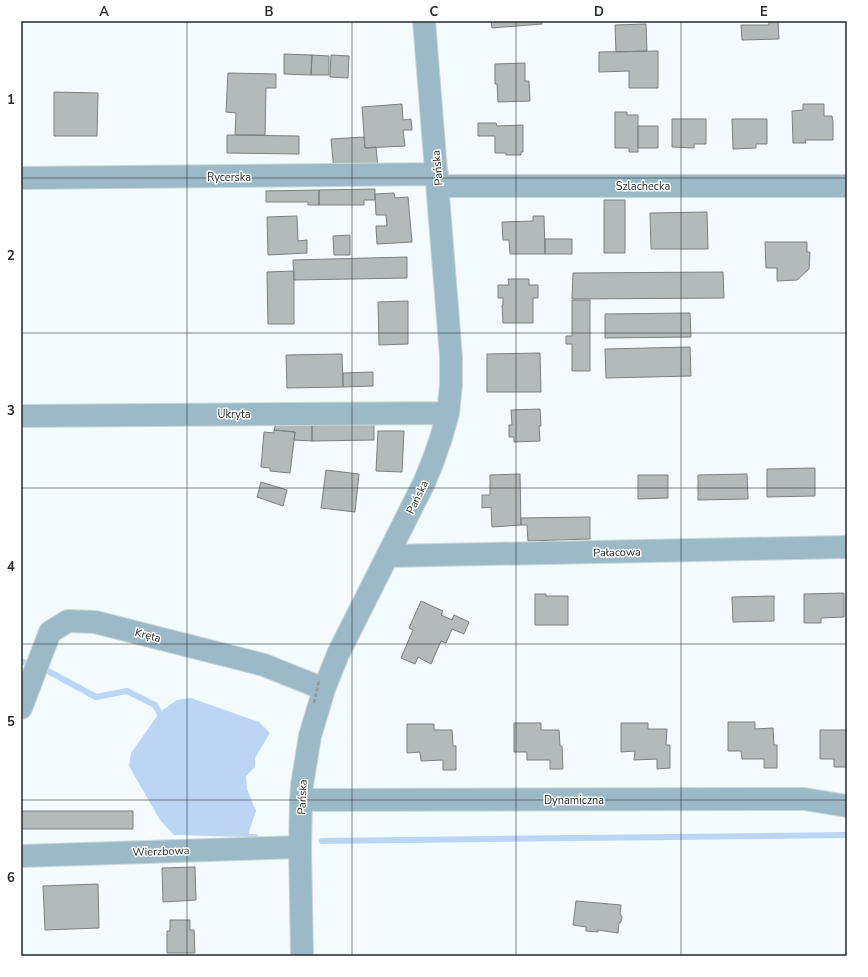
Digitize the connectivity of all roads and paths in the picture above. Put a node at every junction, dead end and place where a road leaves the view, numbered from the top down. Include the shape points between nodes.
1 (424, 21) edge
2 (21, 178) edge
3 (438, 180) junction
4 (847, 186) edge
5 (448, 413) junction
6 (21, 416) edge
7 (847, 548) edge
8 (387, 556) junction
9 (319, 691) junction
10 (21, 708) edge
11 (301, 800) junction
12 (847, 806) edge
13 (300, 847) junction
14 (21, 856) edge
15 (302, 956) edge

1 - 3 street, Pańska
2 - 3 street, Rycerska
3 - 4 street, Szlachecka
3 - 5 street, Pańska via 451,357
5 - 6 street, Ukryta
5 - 8 street, Pańska via 424,483
7 - 8 street, Pałacowa
8 - 9 street, Pańska
9 - 10 street, Kręta via 264,665 95,622 68,621 50,632
9 - 11 street, Pańska via 302,780
11 - 12 street, Dynamiczna via 804,799
11 - 13 street, Pańska
13 - 14 street, Wierzbowa
13 - 15 street, Pańska

